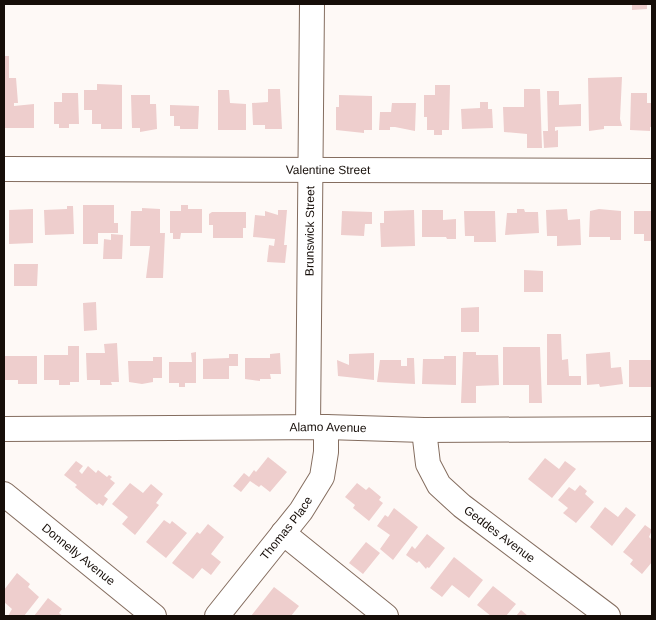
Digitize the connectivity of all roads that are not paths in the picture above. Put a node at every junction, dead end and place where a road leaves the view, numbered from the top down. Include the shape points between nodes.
1 (312, 4) edge
2 (4, 169) edge
3 (310, 169) junction
4 (652, 171) edge
5 (317, 427) junction
6 (4, 429) edge
7 (652, 429) edge
8 (424, 430) junction
9 (4, 494) edge
10 (283, 533) junction
11 (154, 616) edge
12 (217, 616) edge
13 (386, 616) edge
14 (608, 616) edge

1 - 3 street, Brunswick Street
2 - 3 street, Valentine Street
3 - 4 street, Valentine Street
3 - 5 street, Brunswick Street
5 - 6 street, Alamo Avenue
5 - 8 street, Alamo Avenue
5 - 10 street, Thomas Place via 326,452 322,477
7 - 8 street, Alamo Avenue
8 - 14 street, Geddes Avenue via 428,464 439,485 462,506
9 - 11 street, Donnelly Avenue
10 - 12 street, Thomas Place
10 - 13 street

